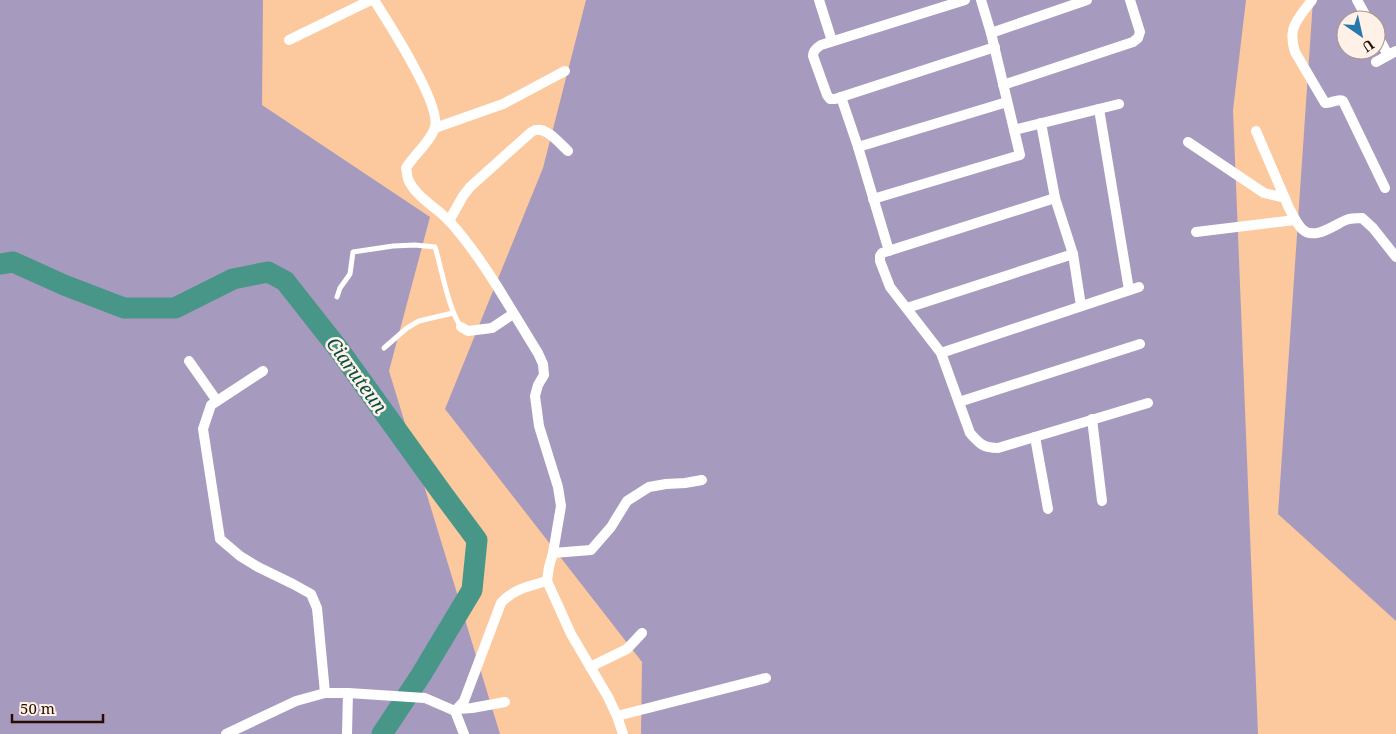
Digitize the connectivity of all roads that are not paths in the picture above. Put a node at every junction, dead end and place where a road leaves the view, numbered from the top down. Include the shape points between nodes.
1 (373, 0) edge
2 (819, 0) edge
3 (965, 0) edge
4 (981, 0) edge
5 (1088, 0) edge
6 (1130, 0) edge
7 (1312, 0) edge
8 (991, 33) junction
9 (289, 40) dead end
10 (832, 41) junction
11 (994, 46) junction
12 (1392, 53) edge
13 (1376, 62) dead end
14 (565, 71) dead end
15 (1004, 84) junction
16 (841, 97) junction
17 (1007, 102) junction
18 (1119, 104) dead end
19 (1099, 109) junction
20 (1041, 123) junction
21 (435, 128) junction
22 (1014, 130) junction
23 (1256, 131) dead end
24 (1188, 142) dead end
25 (858, 147) junction
26 (568, 151) dead end
27 (1385, 188) dead end
28 (1056, 198) junction
29 (1285, 198) junction
30 (873, 199) junction
31 (1295, 220) junction
32 (449, 221) junction
33 (1196, 232) dead end
34 (889, 251) junction
35 (1073, 254) junction
36 (1396, 257) edge
37 (338, 297) dead end
38 (1081, 306) junction
39 (907, 308) junction
40 (453, 313) junction
41 (513, 314) junction
42 (461, 327) joint
43 (1140, 344) dead end
44 (384, 348) dead end
45 (941, 353) junction
46 (189, 361) dead end
47 (263, 371) dead end
48 (217, 401) junction
49 (958, 402) junction
50 (1148, 403) dead end
51 (1092, 419) junction
52 (1034, 436) junction
53 (702, 480) dead end
54 (1102, 501) dead end
55 (1048, 509) dead end
56 (553, 553) junction
57 (548, 582) junction
58 (642, 633) dead end
59 (590, 667) junction
60 (766, 678) dead end
61 (325, 693) junction
62 (348, 693) junction
63 (505, 702) dead end
64 (457, 710) junction
65 (617, 716) junction
66 (226, 734) edge
67 (347, 734) edge
68 (464, 734) edge
69 (623, 734) edge

1 - 9 street
1 - 21 street via 403,46 426,90 436,118
2 - 10 street
3 - 10 street
4 - 8 street
5 - 8 street
6 - 15 street via 1140,32 1133,42
7 - 27 street via 1292,30 1295,52 1325,103 1343,101
8 - 11 street
10 - 16 street via 816,48 812,56 830,99
11 - 15 street
11 - 16 street
12 - 13 street
14 - 21 street via 503,104
15 - 17 street
16 - 25 street
17 - 22 street
17 - 25 street
18 - 19 street
19 - 20 street
19 - 38 street via 1134,289
20 - 22 street
20 - 28 street
21 - 32 street via 406,168 416,192
22 - 30 street via 1020,155
23 - 29 street
24 - 29 street via 1264,193
25 - 30 street
26 - 32 street via 548,133 535,130 470,187
28 - 34 street
28 - 35 street
29 - 31 street
30 - 34 street
31 - 33 street
31 - 36 street via 1303,230 1313,233 1362,218
32 - 41 street
34 - 39 street via 880,256 880,261 890,288
35 - 38 street
35 - 39 street
37 - 40 lane via 350,274 353,252 415,244 435,247
38 - 45 street
39 - 45 street
40 - 42 lane
40 - 44 lane via 419,321
41 - 42 street via 492,328 468,331
41 - 56 street via 543,364 544,375 535,396 539,426 561,506
43 - 49 street
45 - 49 street
46 - 48 street
47 - 48 street
48 - 61 street via 211,405 203,429 220,539 258,567 311,594 317,608
49 - 52 street via 970,433 988,448 998,448
50 - 51 street
51 - 52 street
51 - 54 street
52 - 55 street
53 - 56 street via 649,488 627,500 591,550
56 - 57 street
57 - 59 street
57 - 64 street via 514,592 501,603 464,701
58 - 59 street via 627,649
59 - 65 street
60 - 65 street
61 - 62 street
61 - 66 street via 296,701
62 - 64 street via 425,698
62 - 67 street
63 - 64 street
64 - 68 street
65 - 69 street

